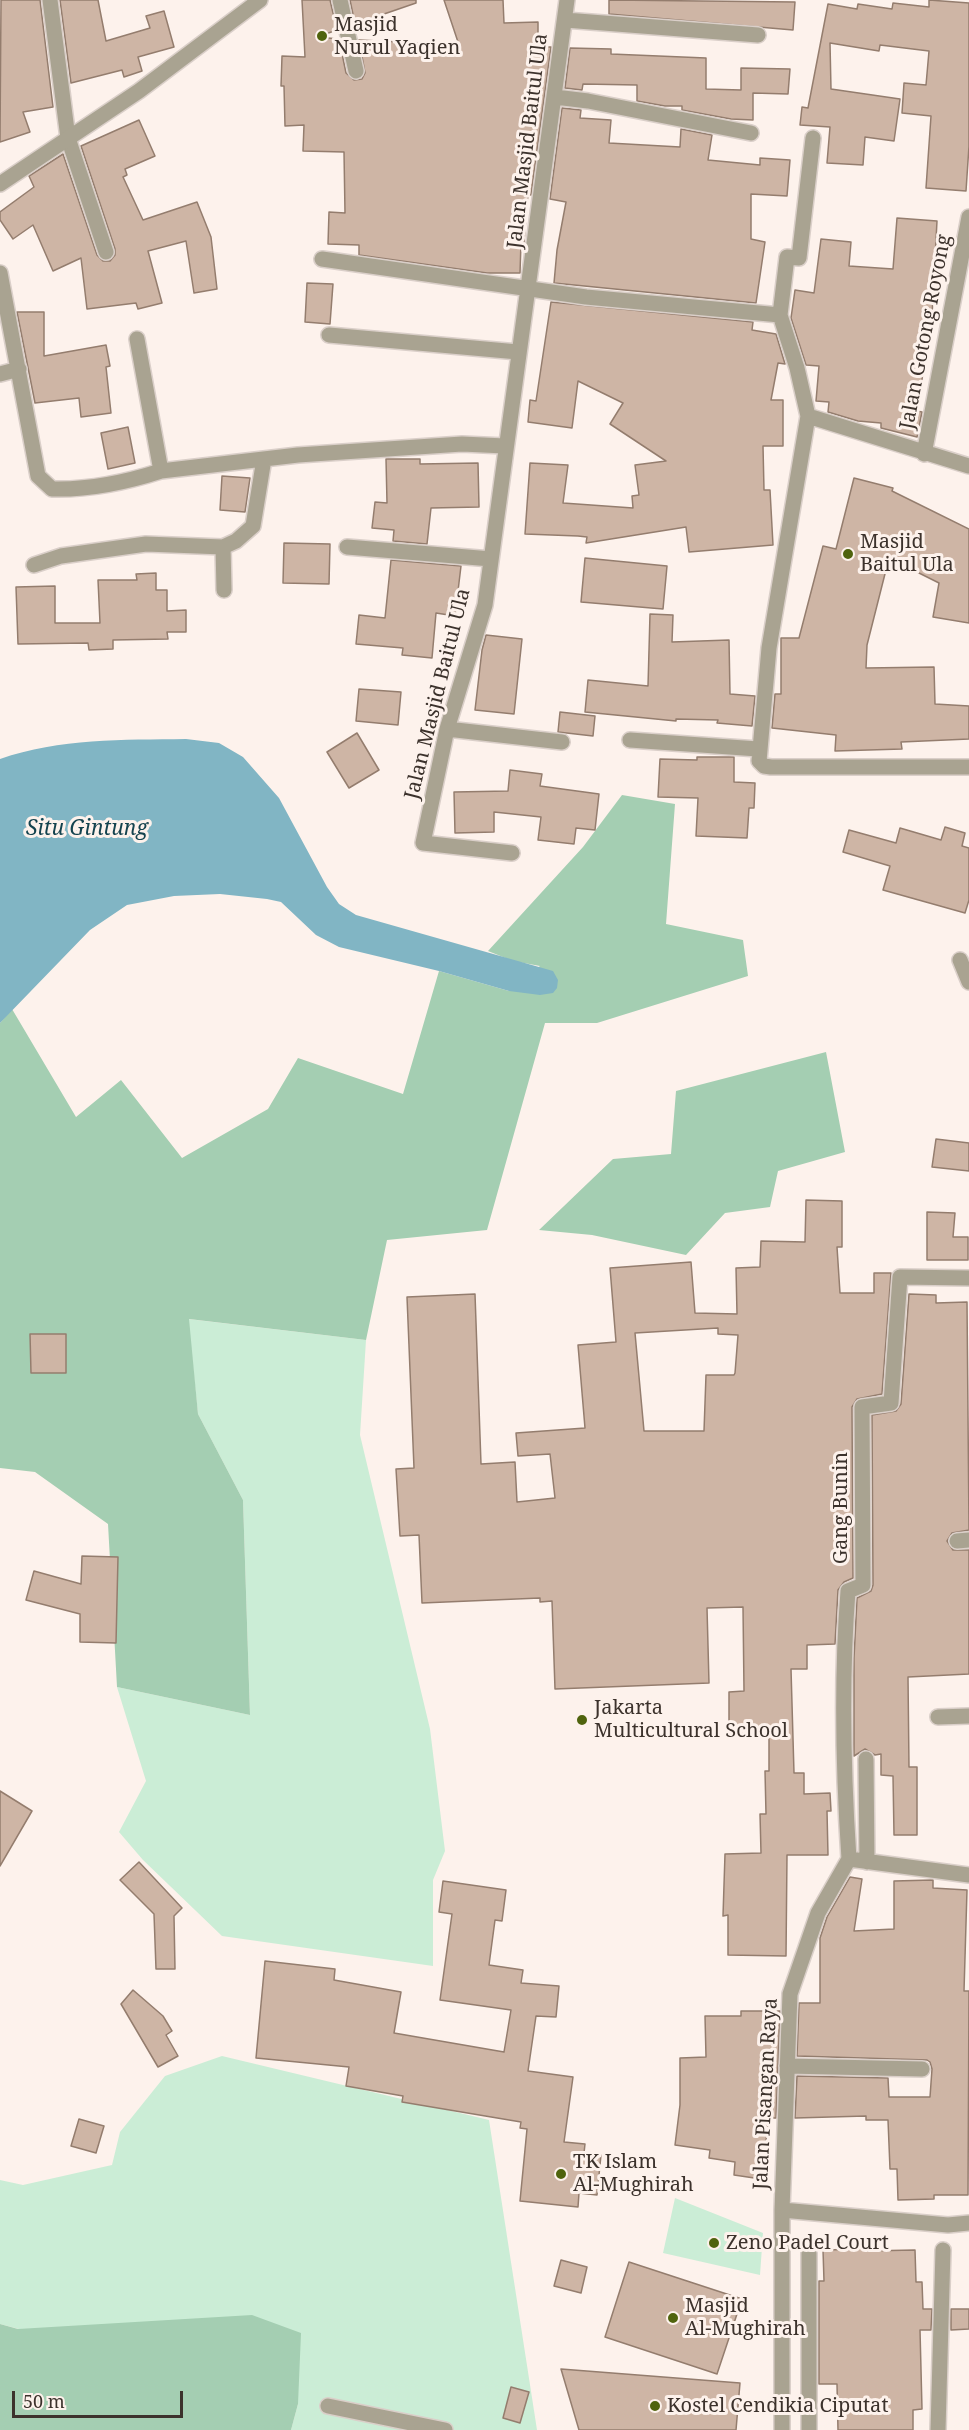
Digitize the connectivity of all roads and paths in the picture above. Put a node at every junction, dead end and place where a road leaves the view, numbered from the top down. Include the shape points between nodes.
1 (50, 0) edge
2 (260, 0) edge
3 (340, 0) edge
4 (567, 0) edge
5 (565, 20) junction
6 (758, 35) dead end
7 (356, 70) dead end
8 (555, 97) junction
9 (751, 134) dead end
10 (68, 138) junction
11 (813, 138) dead end
12 (0, 184) edge
13 (969, 217) edge
14 (106, 252) dead end
15 (322, 259) dead end
16 (0, 273) edge
17 (530, 288) junction
18 (780, 315) junction
19 (329, 335) dead end
20 (136, 339) dead end
21 (518, 352) junction
22 (19, 369) junction
23 (0, 374) edge
24 (808, 416) junction
25 (505, 446) junction
26 (924, 454) junction
27 (264, 459) junction
28 (969, 466) edge
29 (161, 471) junction
30 (223, 547) junction
31 (347, 547) dead end
32 (491, 559) junction
33 (34, 564) dead end
34 (224, 590) dead end
35 (447, 729) junction
36 (630, 740) dead end
37 (562, 742) dead end
38 (758, 749) junction
39 (969, 767) edge
40 (512, 854) dead end
41 (960, 960) dead end
42 (969, 982) edge
43 (969, 1278) edge
44 (969, 1716) edge
45 (938, 1717) dead end
46 (866, 1759) dead end
47 (849, 1859) junction
48 (867, 1862) junction
49 (969, 1875) edge
50 (787, 2066) junction
51 (922, 2069) dead end
52 (782, 2210) junction
53 (969, 2223) edge
54 (942, 2250) dead end
55 (809, 2253) dead end
56 (781, 2403) junction
57 (809, 2405) junction
58 (328, 2406) dead end
59 (445, 2430) edge
60 (782, 2430) edge
61 (809, 2430) edge
62 (938, 2430) edge

1 - 10 street
2 - 10 street via 139,91
3 - 7 street
4 - 5 street, Jalan Masjid Baitul Ula
5 - 6 street
5 - 8 street, Jalan Masjid Baitul Ula
8 - 9 street
8 - 17 street, Jalan Masjid Baitul Ula
10 - 12 street
10 - 14 street
11 - 18 street via 799,258 787,257
13 - 26 street, Jalan Gotong Royong
15 - 17 street
16 - 22 street
17 - 18 street
17 - 21 street, Jalan Masjid Baitul Ula
18 - 24 street
19 - 21 street
20 - 29 street
21 - 25 street, Jalan Masjid Baitul Ula
22 - 23 street
22 - 29 street via 38,476 52,489 140,478
24 - 26 street
24 - 38 street via 769,648
25 - 27 street via 462,444
25 - 32 street, Jalan Masjid Baitul Ula
26 - 28 street
27 - 29 street
27 - 30 street via 253,526 244,536
30 - 33 street via 146,544 61,556
30 - 34 street
31 - 32 street
32 - 35 street, Jalan Masjid Baitul Ula via 485,605
35 - 37 street
35 - 40 street, Jalan Masjid Baitul Ula via 423,843
36 - 38 street
38 - 39 street via 759,761 764,766
41 - 42 street
43 - 47 street, Gang Bunin via 900,1277 891,1403 862,1407 863,1585 848,1591 843,1650
44 - 45 street
46 - 48 street
47 - 48 street
47 - 50 street, Jalan Pisangan Raya via 818,1913 790,1994
48 - 49 street
50 - 51 street
50 - 52 street, Jalan Pisangan Raya
52 - 53 street via 948,2225
52 - 56 street, Jalan Pisangan Raya
54 - 62 street
55 - 57 street
56 - 57 street
56 - 60 street, Jalan Pisangan Raya
57 - 61 street
58 - 59 street

